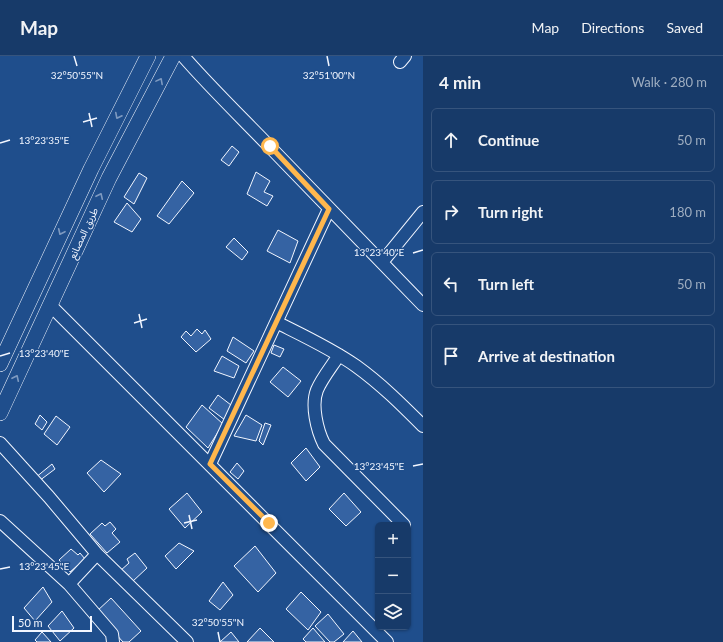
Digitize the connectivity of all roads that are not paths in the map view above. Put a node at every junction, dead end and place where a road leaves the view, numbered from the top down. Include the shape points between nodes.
1 (148, 56) edge
2 (173, 56) edge
3 (183, 56) edge
4 (329, 209) junction
5 (423, 212) edge
6 (383, 261) junction
7 (50, 305) junction
8 (423, 305) edge
9 (278, 323) junction
10 (338, 355) junction
11 (0, 364) edge
12 (0, 414) edge
13 (423, 426) edge
14 (0, 443) edge
15 (210, 464) junction
16 (0, 520) edge
17 (401, 522) edge
18 (97, 554) junction
19 (69, 584) junction
20 (113, 642) edge
21 (187, 642) edge
22 (387, 642) edge

1 -> 11 main road, طريق المصانع via 87,176
7 -> 2 main road, طريق المصانع via 109,178
3 - 4 street
4 - 6 street via 363,245
4 - 9 street
5 - 6 street
6 - 8 street
12 -> 7 main road, طريق المصانع
7 - 15 street
9 - 10 street
9 - 15 street
10 - 13 street via 377,382
10 - 17 street via 317,390 320,436 324,444
14 - 18 street
15 - 22 street
16 - 19 street
18 - 19 street
18 - 21 street
19 - 20 street via 112,634

